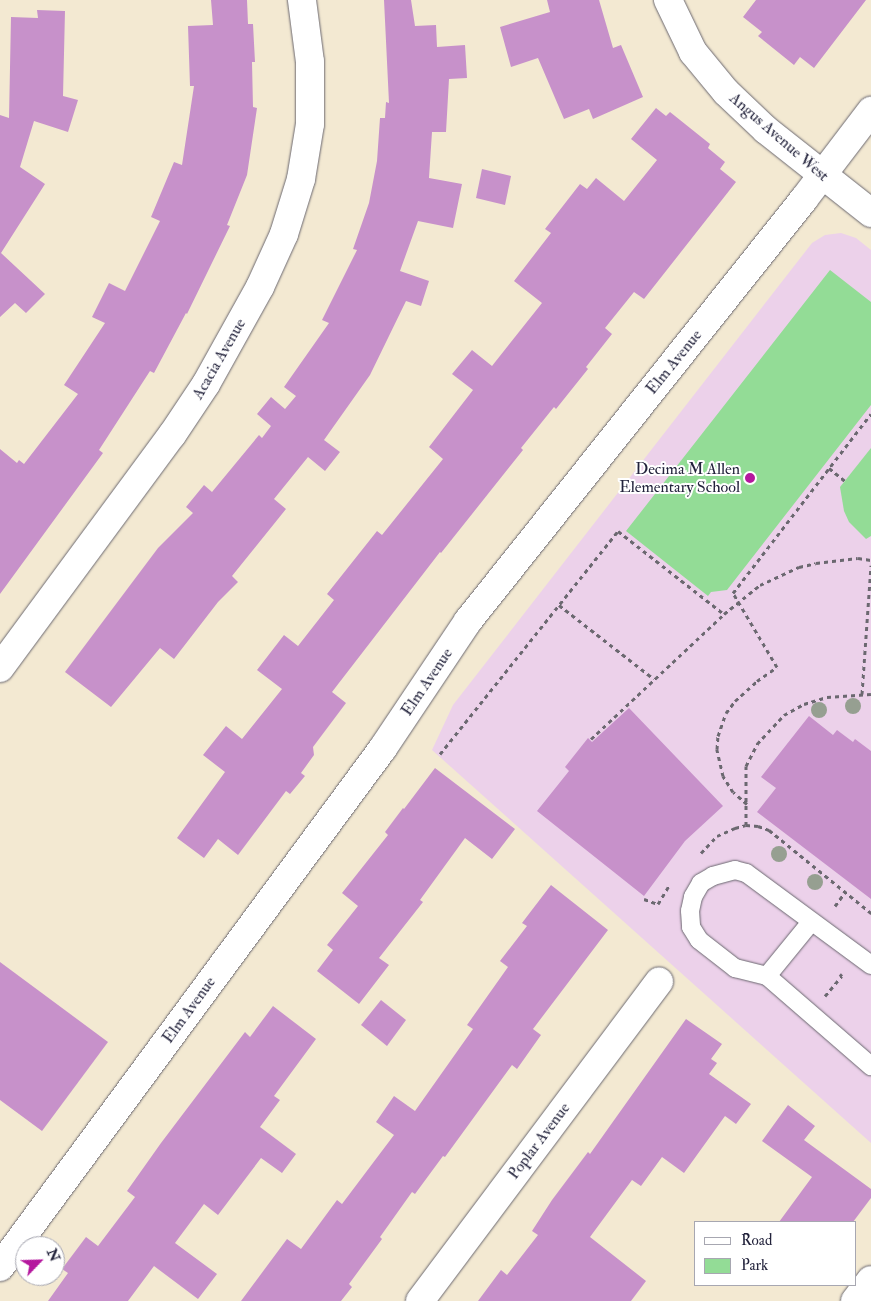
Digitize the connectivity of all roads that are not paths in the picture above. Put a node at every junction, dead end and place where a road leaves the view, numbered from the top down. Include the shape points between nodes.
1 (302, 0) edge
2 (668, 0) edge
3 (871, 111) edge
4 (822, 175) junction
5 (871, 213) edge
6 (0, 668) edge
7 (811, 922) junction
8 (871, 966) edge
9 (767, 976) junction
10 (659, 982) dead end
11 (871, 1066) edge
12 (0, 1267) edge
13 (871, 1280) edge
14 (420, 1301) edge
15 (855, 1301) edge

1 - 6 street, Acacia Avenue via 310,62 310,124 301,179 284,234 260,287 206,384
2 - 4 street, Angus Avenue West via 693,52 726,92 766,130
3 - 4 street, Elm Avenue
4 - 5 street, Angus Avenue West
4 - 12 street, Elm Avenue via 468,621 383,748
7 - 8 lane via 825,929
7 - 9 lane
7 - 9 lane via 746,873 728,872 701,884 693,897 690,911 691,927 699,940 735,968
9 - 11 lane
10 - 14 street, Poplar Avenue
13 - 15 street

